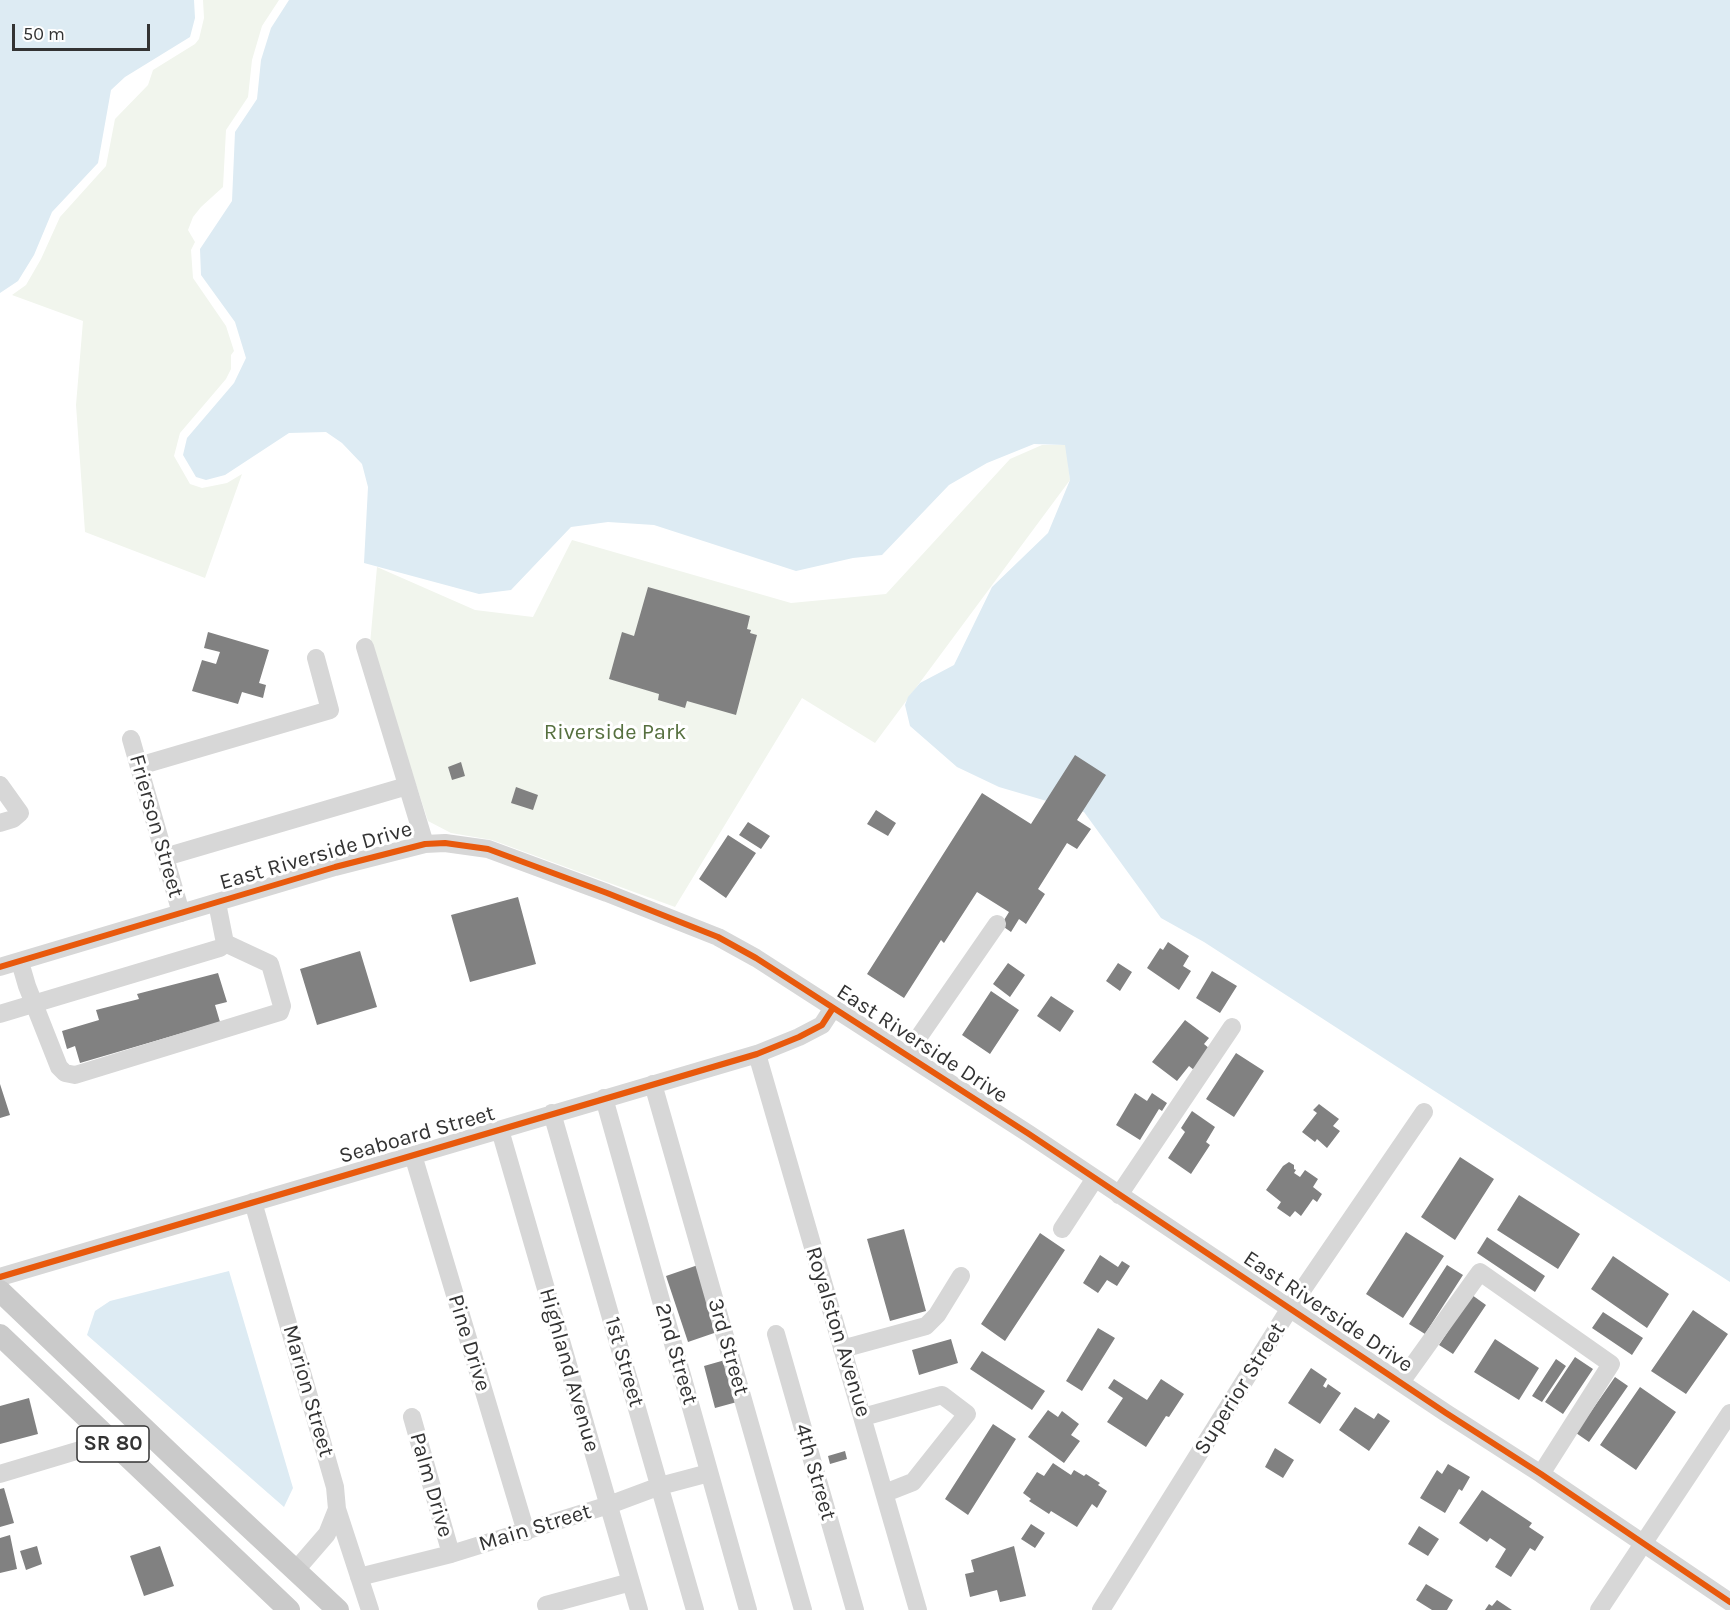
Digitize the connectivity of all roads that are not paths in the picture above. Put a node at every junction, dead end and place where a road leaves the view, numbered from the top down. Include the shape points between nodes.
1 (365, 647) dead end
2 (316, 658) dead end
3 (131, 739) dead end
4 (139, 766) junction
5 (0, 785) edge
6 (407, 786) junction
7 (0, 823) edge
8 (425, 844) junction
9 (165, 857) junction
10 (216, 903) junction
11 (181, 913) junction
12 (997, 924) dead end
13 (225, 944) junction
14 (20, 962) junction
15 (0, 968) edge
16 (34, 1003) junction
17 (833, 1008) junction
18 (0, 1014) edge
19 (1232, 1027) dead end
20 (757, 1054) junction
21 (907, 1054) junction
22 (653, 1084) junction
23 (604, 1098) junction
24 (1424, 1112) dead end
25 (552, 1113) junction
26 (500, 1130) junction
27 (413, 1155) junction
28 (1094, 1180) junction
29 (1119, 1196) junction
30 (253, 1202) junction
31 (1062, 1229) dead end
32 (0, 1276) edge
33 (961, 1276) dead end
34 (0, 1291) edge
35 (1290, 1308) junction
36 (776, 1334) dead end
37 (0, 1335) edge
38 (842, 1349) junction
39 (1401, 1382) junction
40 (1730, 1413) edge
41 (412, 1417) dead end
42 (863, 1417) junction
43 (111, 1441) junction
44 (177, 1460) junction
45 (709, 1473) junction
46 (0, 1474) edge
47 (1541, 1474) junction
48 (660, 1486) junction
49 (885, 1493) junction
50 (609, 1505) junction
51 (337, 1509) junction
52 (526, 1532) junction
53 (1643, 1544) junction
54 (451, 1554) junction
55 (295, 1571) junction
56 (359, 1577) junction
57 (631, 1582) junction
58 (1730, 1602) edge
59 (546, 1605) dead end
60 (289, 1610) edge
61 (338, 1610) edge
62 (370, 1610) edge
63 (639, 1610) edge
64 (695, 1610) edge
65 (748, 1610) edge
66 (803, 1610) edge
67 (855, 1610) edge
68 (918, 1610) edge
69 (1101, 1610) edge
70 (1599, 1610) edge

1 - 6 street
2 - 4 street via 330,710
3 - 4 street, Frierson Street
4 - 9 street, Frierson Street
5 - 7 street via 20,813
6 - 8 street
6 - 9 street
8 - 10 street, East Riverside Drive
8 - 17 street, East Riverside Drive via 488,849 665,915 756,958
9 - 11 street, Frierson Street
10 - 11 street, East Riverside Drive
10 - 13 street
11 - 14 street, East Riverside Drive
12 - 21 street
13 - 16 street
13 - 16 street via 270,964 282,1006 280,1012 75,1075 59,1067
14 - 15 street, East Riverside Drive
14 - 16 street
16 - 18 street
17 - 20 street, Seaboard Street via 822,1025
17 - 21 street, East Riverside Drive
19 - 29 street
20 - 22 street, Seaboard Street
20 - 38 street, Royalston Avenue
21 - 28 street, East Riverside Drive
22 - 23 street, Seaboard Street
22 - 66 street, 3rd Street
23 - 25 street, Seaboard Street
23 - 45 street, 2nd Street
24 - 35 street, Superior Street
25 - 26 street, Seaboard Street
25 - 48 street, 1st Street
26 - 27 street, Seaboard Street
26 - 50 street, Highland Avenue
27 - 30 street, Seaboard Street
27 - 52 street, Pine Drive
28 - 29 street, East Riverside Drive
28 - 31 street
29 - 35 street, East Riverside Drive
30 - 32 street, Seaboard Street
30 - 51 street, Marion Street via 335,1487
33 - 38 street via 926,1326
34 - 44 main road, SR 80
35 - 39 street, East Riverside Drive
35 - 69 street, Superior Street
36 - 67 street, 4th Street
37 - 43 main road, SR 80
38 - 42 street, Royalston Avenue
39 - 47 street, East Riverside Drive
39 - 47 street via 1480,1272 1611,1364
40 - 53 street
41 - 54 street, Palm Drive
42 - 49 street, Royalston Avenue
42 - 49 street via 942,1395 967,1414 913,1482
43 - 44 main road via 127,1439
43 - 46 street
43 - 60 main road, SR 80
44 - 55 main road, SR 80
45 - 48 street, Main Street
45 - 65 street, 2nd Street
47 - 53 street, East Riverside Drive
48 - 50 street, Main Street
48 - 64 street, 1st Street
49 - 68 street, Royalston Avenue
50 - 52 street, Main Street
50 - 57 street, Highland Avenue
51 - 55 street via 327,1534
51 - 56 street, Marion Street
52 - 54 street, Main Street
53 - 58 street, East Riverside Drive
53 - 70 street
54 - 56 street, Main Street
55 - 61 main road, SR 80
56 - 62 street, Marion Street
57 - 59 street
57 - 63 street, Highland Avenue

